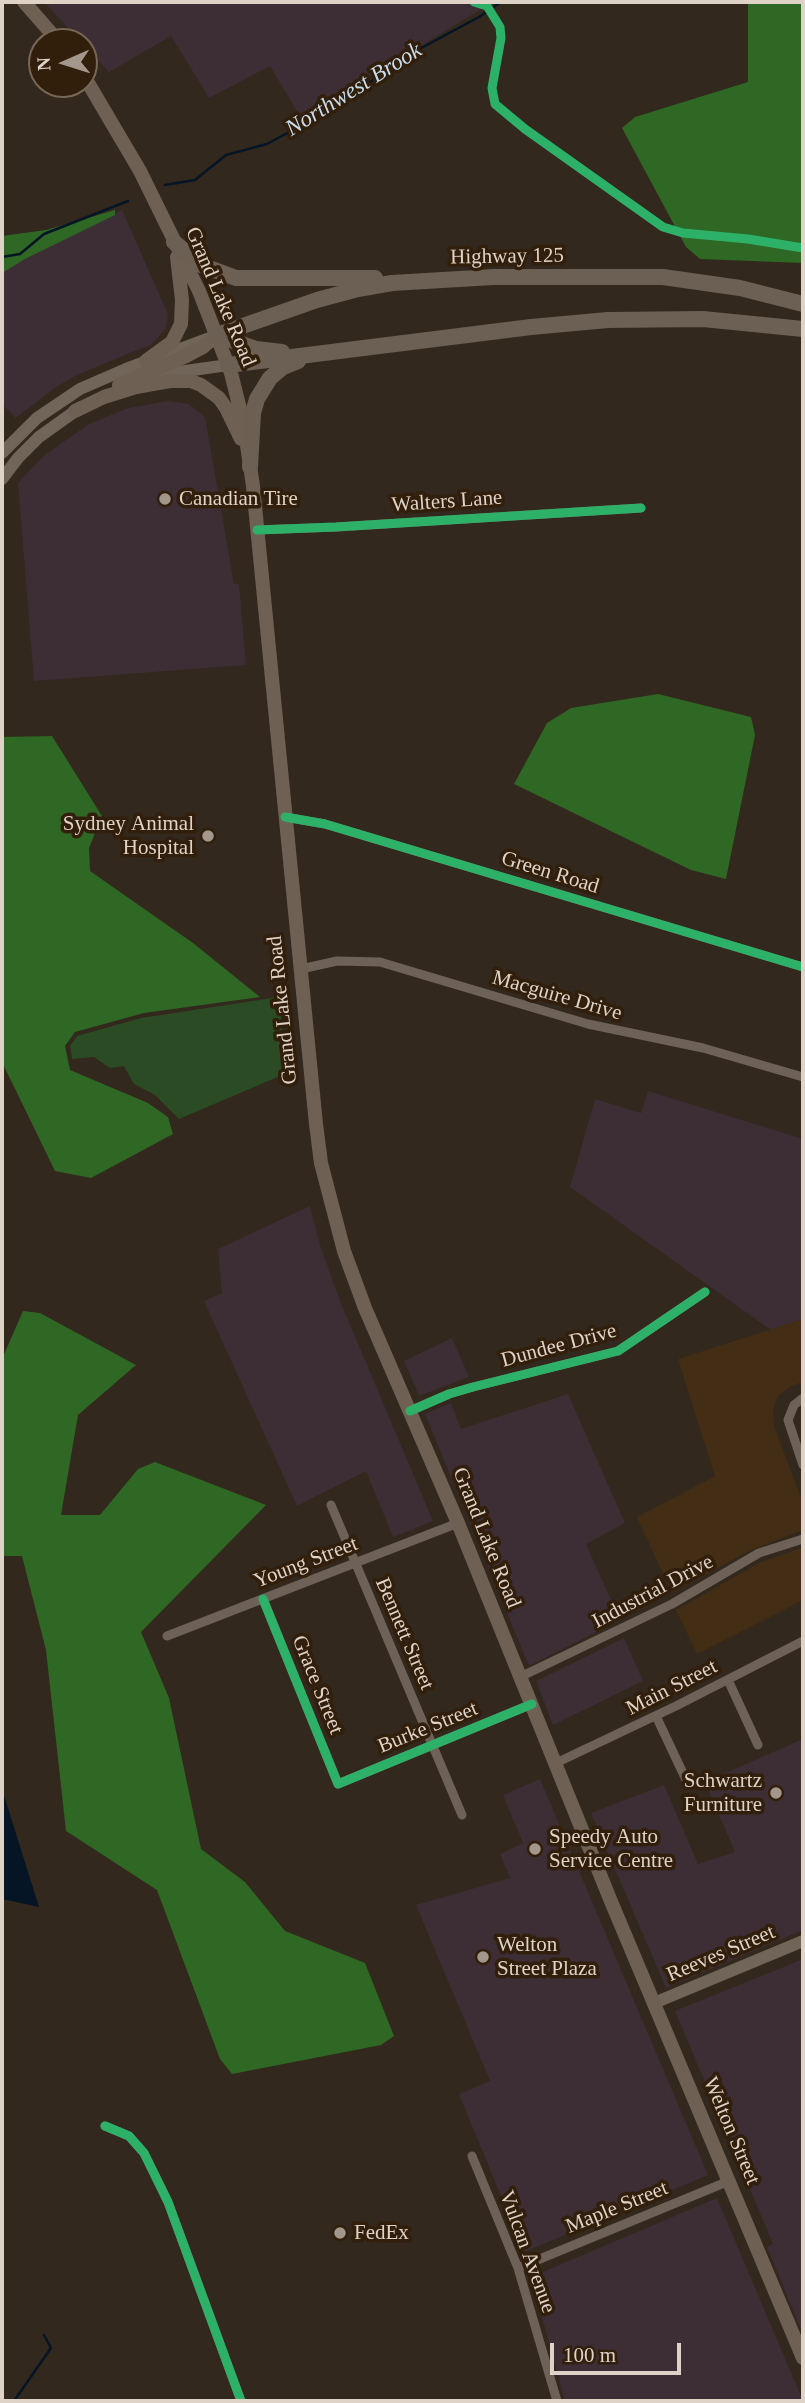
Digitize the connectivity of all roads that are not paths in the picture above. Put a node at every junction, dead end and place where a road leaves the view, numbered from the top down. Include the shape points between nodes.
1 (24, 2) edge
2 (47, 28) edge
3 (97, 98) edge
4 (174, 242) junction
5 (493, 277) junction
6 (803, 304) edge
7 (803, 329) edge
8 (217, 335) junction
9 (384, 347) junction
10 (327, 352) junction
11 (146, 361) junction
12 (228, 365) junction
13 (75, 411) junction
14 (2, 453) edge
15 (250, 467) junction
16 (2, 479) edge
17 (640, 508) dead end
18 (257, 530) junction
19 (285, 817) junction
20 (803, 967) edge
21 (301, 969) junction
22 (803, 1077) edge
23 (705, 1292) dead end
24 (803, 1398) edge
25 (410, 1411) junction
26 (803, 1465) edge
27 (331, 1505) dead end
28 (458, 1523) junction
29 (803, 1539) edge
30 (355, 1563) junction
31 (263, 1599) junction
32 (167, 1636) dead end
33 (802, 1644) edge
34 (520, 1677) junction
35 (728, 1680) junction
36 (531, 1704) junction
37 (656, 1716) junction
38 (432, 1745) junction
39 (758, 1745) dead end
40 (556, 1763) junction
41 (338, 1784) joint
42 (689, 1786) dead end
43 (462, 1815) dead end
44 (619, 1921) joint
45 (803, 1941) edge
46 (654, 2003) junction
47 (105, 2126) dead end
48 (472, 2155) dead end
49 (729, 2181) junction
50 (519, 2268) junction
51 (803, 2357) edge
52 (241, 2401) edge
53 (557, 2401) edge

1 - 2 main road
3 - 4 main road, Grand Lake Road via 140,171
4 - 5 highway via 206,268 242,279
4 - 8 main road, Grand Lake Road
4 - 11 main road via 181,324 166,349
5 - 6 highway, Highway 125 via 663,277 740,288
5 - 8 highway, Highway 125 via 358,289
7 - 9 highway via 710,319 635,318
8 - 10 highway via 276,352
8 - 11 main road
8 - 12 main road, Grand Lake Road
8 - 13 main road via 195,351 112,388
9 - 10 highway
9 - 15 highway via 299,361 270,378 253,410
10 - 12 highway
11 - 14 main road via 65,398
12 - 13 main road via 150,378 108,392
12 - 15 main road, Grand Lake Road
13 - 15 main road via 125,390 191,381 211,390 226,408
13 - 16 main road via 39,437
15 - 18 main road, Grand Lake Road
17 - 18 street, Walters Lane
18 - 19 main road, Grand Lake Road
19 - 20 street, Green Road via 325,824
19 - 21 main road, Grand Lake Road
21 - 22 street, Macguire Drive via 337,961 380,962 588,1024 703,1048
21 - 25 main road, Grand Lake Road via 321,1163 365,1308
23 - 25 street, Dundee Drive via 618,1351 473,1387
24 - 26 street via 788,1420
25 - 28 main road, Grand Lake Road
27 - 30 street, Bennett Street
28 - 30 street, Young Street
28 - 34 main road, Grand Lake Road
29 - 34 street, Industrial Drive via 760,1553 672,1604
30 - 31 street, Young Street
30 - 38 street, Bennett Street
31 - 32 street, Young Street
31 - 41 street, Grace Street
33 - 35 street, Main Street
34 - 36 main road, Grand Lake Road
35 - 37 street, Main Street
35 - 39 street
36 - 38 street, Burke Street
36 - 40 main road, Grand Lake Road
37 - 40 street, Main Street
37 - 42 street
38 - 41 street, Burke Street
38 - 43 street, Bennett Street
40 - 44 main road, Grand Lake Road
44 - 46 main road, Welton Street
45 - 46 main road, Reeves Street
46 - 49 main road, Welton Street
47 - 52 street via 126,2134 144,2153 168,2202
48 - 50 street, Vulcan Avenue
49 - 50 street, Maple Street
49 - 51 main road, Welton Street
50 - 53 street, Vulcan Avenue

